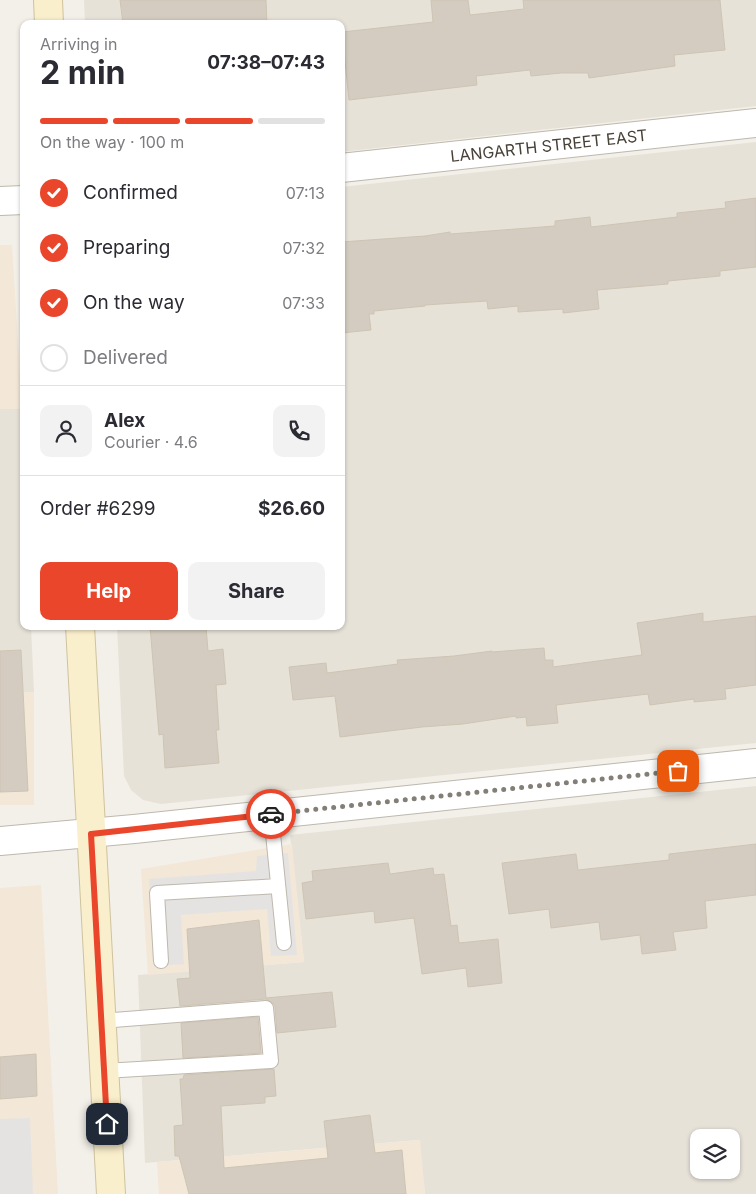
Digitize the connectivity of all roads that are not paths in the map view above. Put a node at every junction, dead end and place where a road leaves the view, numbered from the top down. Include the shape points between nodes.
1 (48, 0) edge
2 (50, 20) edge
3 (756, 123) edge
4 (345, 168) edge
5 (20, 200) edge
6 (0, 201) edge
7 (80, 630) edge
8 (756, 763) edge
9 (270, 814) junction
10 (91, 834) junction
11 (0, 841) edge
12 (278, 886) junction
13 (284, 943) dead end
14 (161, 962) dead end
15 (101, 1021) junction
16 (104, 1071) junction
17 (110, 1194) edge

1 - 2 main road
3 - 4 street, LANGARTH STREET EAST
5 - 6 street
7 - 10 main road
8 - 9 street
9 - 10 street
9 - 12 lane
10 - 11 street
10 - 15 main road
12 - 13 lane
12 - 14 lane via 157,893
15 - 16 main road
15 - 16 lane via 266,1008 271,1061
16 - 17 main road

